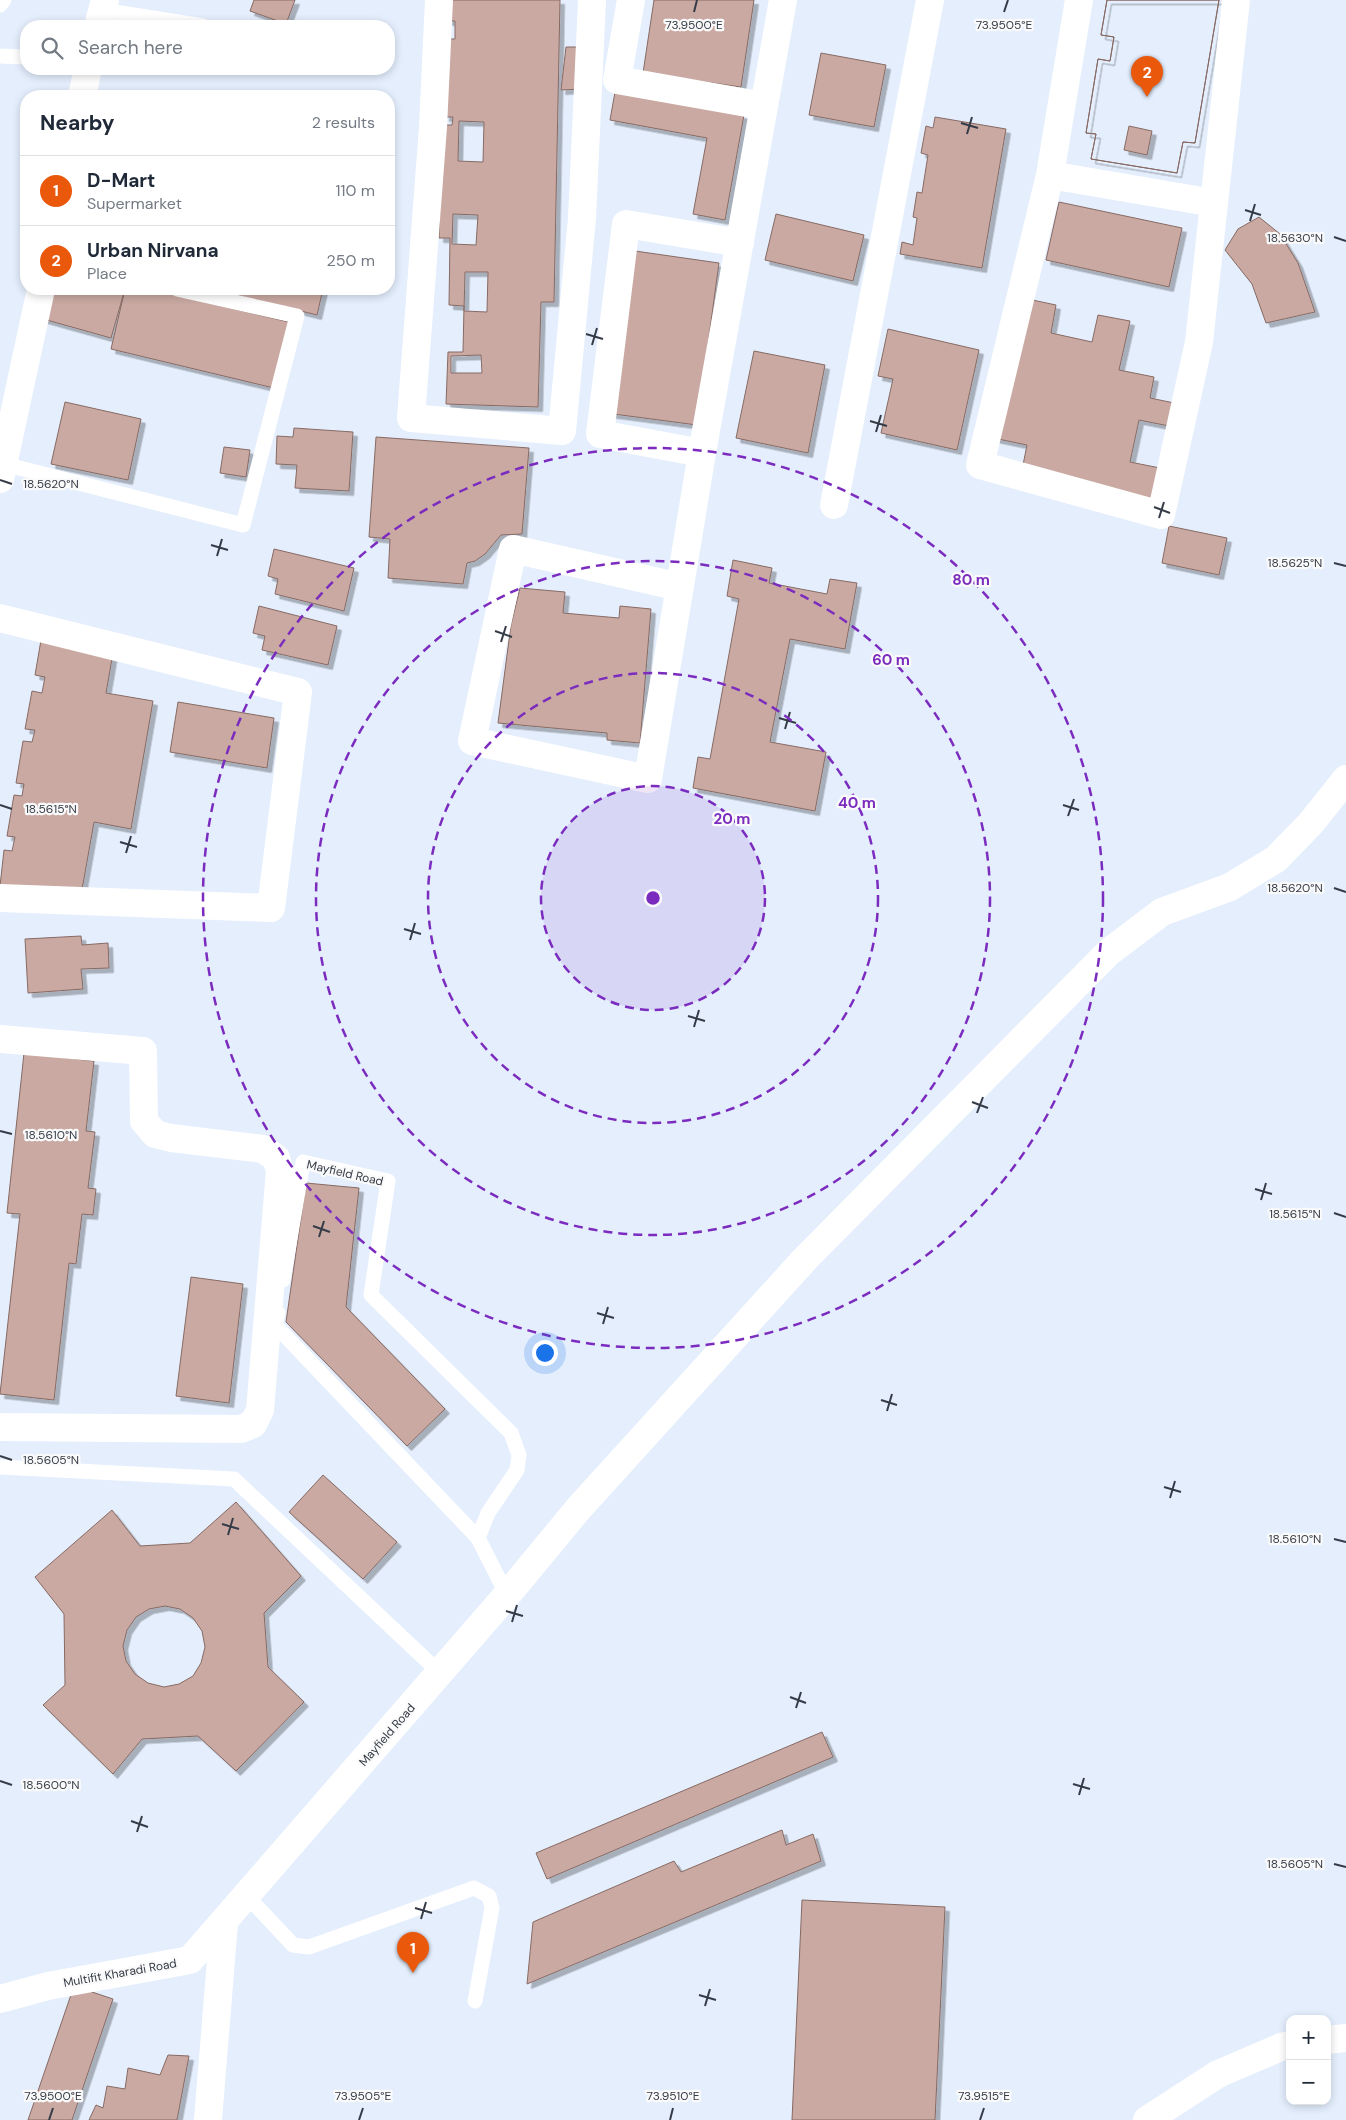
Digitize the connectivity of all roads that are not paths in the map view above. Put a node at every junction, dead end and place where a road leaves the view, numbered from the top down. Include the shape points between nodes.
1 (4, 0) edge
2 (439, 0) edge
3 (592, 0) edge
4 (631, 0) edge
5 (783, 0) edge
6 (930, 0) edge
7 (1079, 0) edge
8 (1236, 0) edge
9 (0, 5) edge
10 (102, 12) edge
11 (159, 20) edge
12 (0, 56) edge
13 (20, 57) edge
14 (87, 75) edge
15 (83, 90) edge
16 (764, 106) junction
17 (1050, 175) junction
18 (1214, 203) junction
19 (740, 243) junction
20 (40, 295) edge
21 (203, 295) edge
22 (702, 453) junction
23 (1, 469) edge
24 (834, 505) dead end
25 (680, 587) junction
26 (0, 618) edge
27 (1346, 779) edge
28 (0, 898) edge
29 (0, 1039) edge
30 (0, 1427) edge
31 (0, 1467) edge
32 (478, 1538) junction
33 (507, 1596) junction
34 (440, 1673) junction
35 (247, 1896) junction
36 (224, 1922) junction
37 (0, 1999) edge
38 (475, 2001) dead end
39 (1346, 2038) edge
40 (1331, 2040) edge
41 (1286, 2046) edge
42 (208, 2120) edge
43 (1147, 2120) edge

1 - 9 lane
2 - 3 street via 433,127 411,418 562,431 582,218
4 - 16 street via 617,80
5 - 16 street
6 - 24 street
7 - 17 street
8 - 18 street
10 - 11 lane
12 - 13 lane
14 - 15 street
16 - 19 street
17 - 18 street
17 - 18 street via 980,465 1161,515 1199,342
19 - 22 street
19 - 22 street via 626,224 600,434
20 - 23 street
21 - 23 lane via 297,316 243,525
22 - 25 street
25 - 25 street via 648,779 472,741 513,549
26 - 28 street via 298,692 271,908
27 - 33 street via 1310,824 1276,859 1230,887 1162,912 1109,952 805,1259 579,1508
29 - 30 street via 143,1051 144,1121 155,1134 263,1149 276,1158 280,1171 260,1410 253,1424 241,1429
31 - 34 lane via 234,1479
32 - 32 lane, Mayfield Road via 488,1513 517,1470 519,1455 511,1433 371,1295 388,1181 303,1162 275,1326
32 - 33 lane, Mayfield Road
33 - 34 street, Mayfield Road
34 - 35 street, Mayfield Road
35 - 36 street, Mayfield Road
35 - 38 lane via 293,1945 309,1947 474,1888 480,1890 490,1896 492,1908
36 - 37 street, Multifit Kharadi Road via 190,1960 48,1986
36 - 42 street
39 - 40 street
41 - 43 street via 1218,2074

